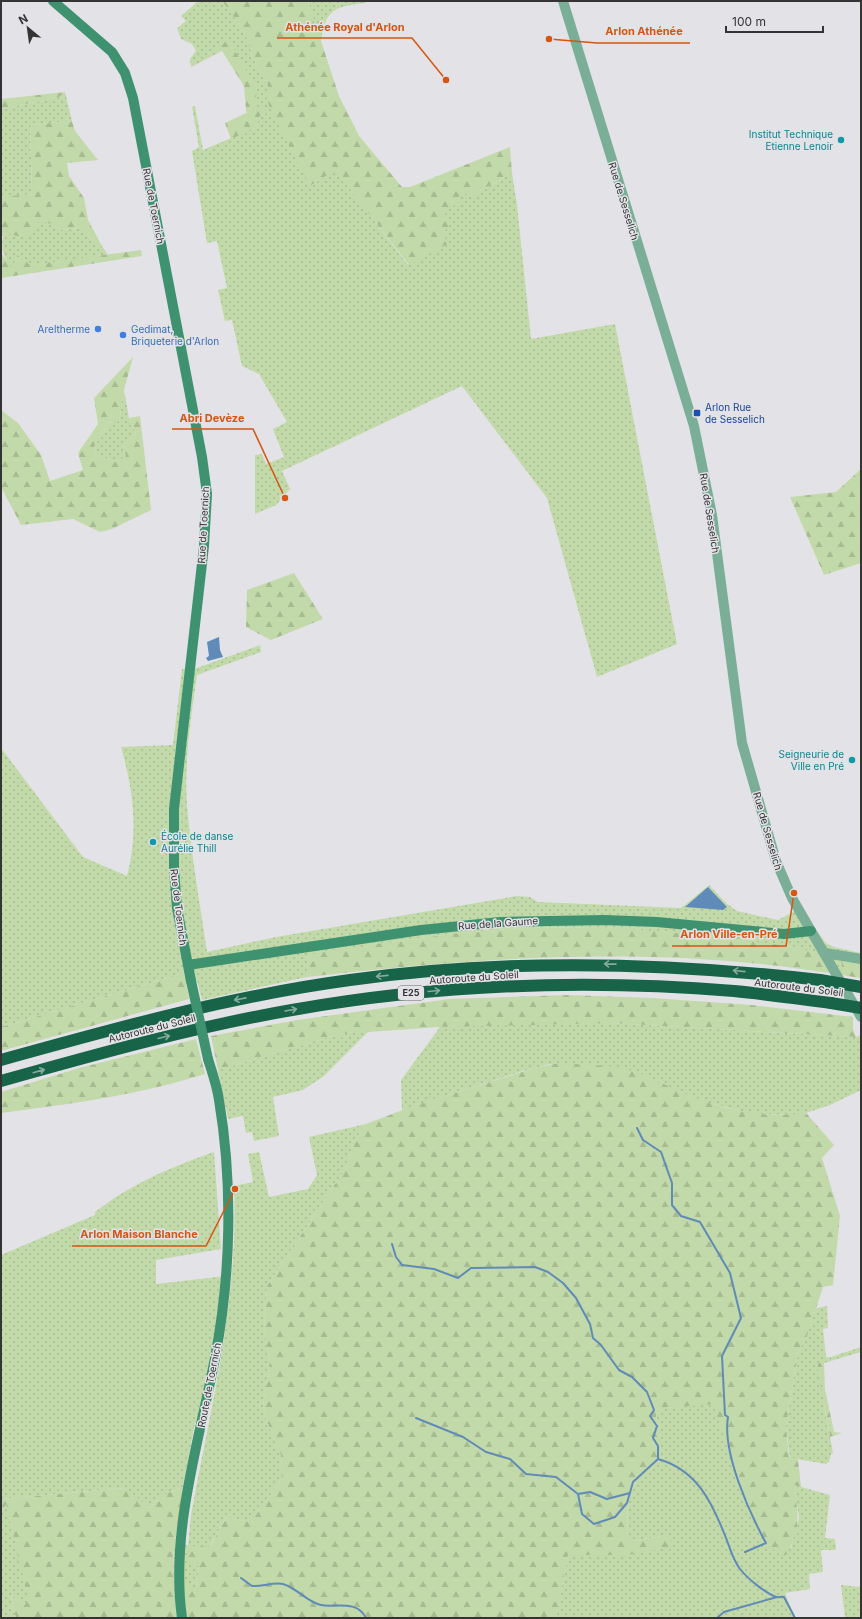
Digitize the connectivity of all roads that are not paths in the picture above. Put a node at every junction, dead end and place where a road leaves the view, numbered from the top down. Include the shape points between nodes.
1 (54, 1) edge
2 (563, 1) edge
3 (811, 931) junction
4 (825, 953) junction
5 (861, 958) edge
6 (188, 965) junction
7 (861, 987) edge
8 (861, 1008) edge
9 (861, 1017) edge
10 (1, 1060) edge
11 (1, 1082) edge
12 (182, 1618) edge

1 - 6 main road, Rue de Toernich via 112,52 125,73 134,98 202,457 207,494 204,546 174,809 177,908
2 - 3 street, Rue de Sesselich via 694,426 713,521 742,743 779,870
3 - 4 street, Rue de Sesselich
3 - 6 main road, Rue de la Gaume via 784,934 657,922 605,920 500,922 421,930
4 - 5 street
4 - 9 street, Rue de Sesselich
6 - 12 main road, Route de Toernich, bridge via 219,1099 228,1214 226,1276 215,1357 181,1540 179,1589
7 -> 10 highway, Autoroute du Soleil / E25, bridge via 736,970 607,964 480,967 351,980 230,1001
11 -> 8 highway, Autoroute du Soleil / E25, bridge via 235,1021 420,992 546,984 607,984 736,991

